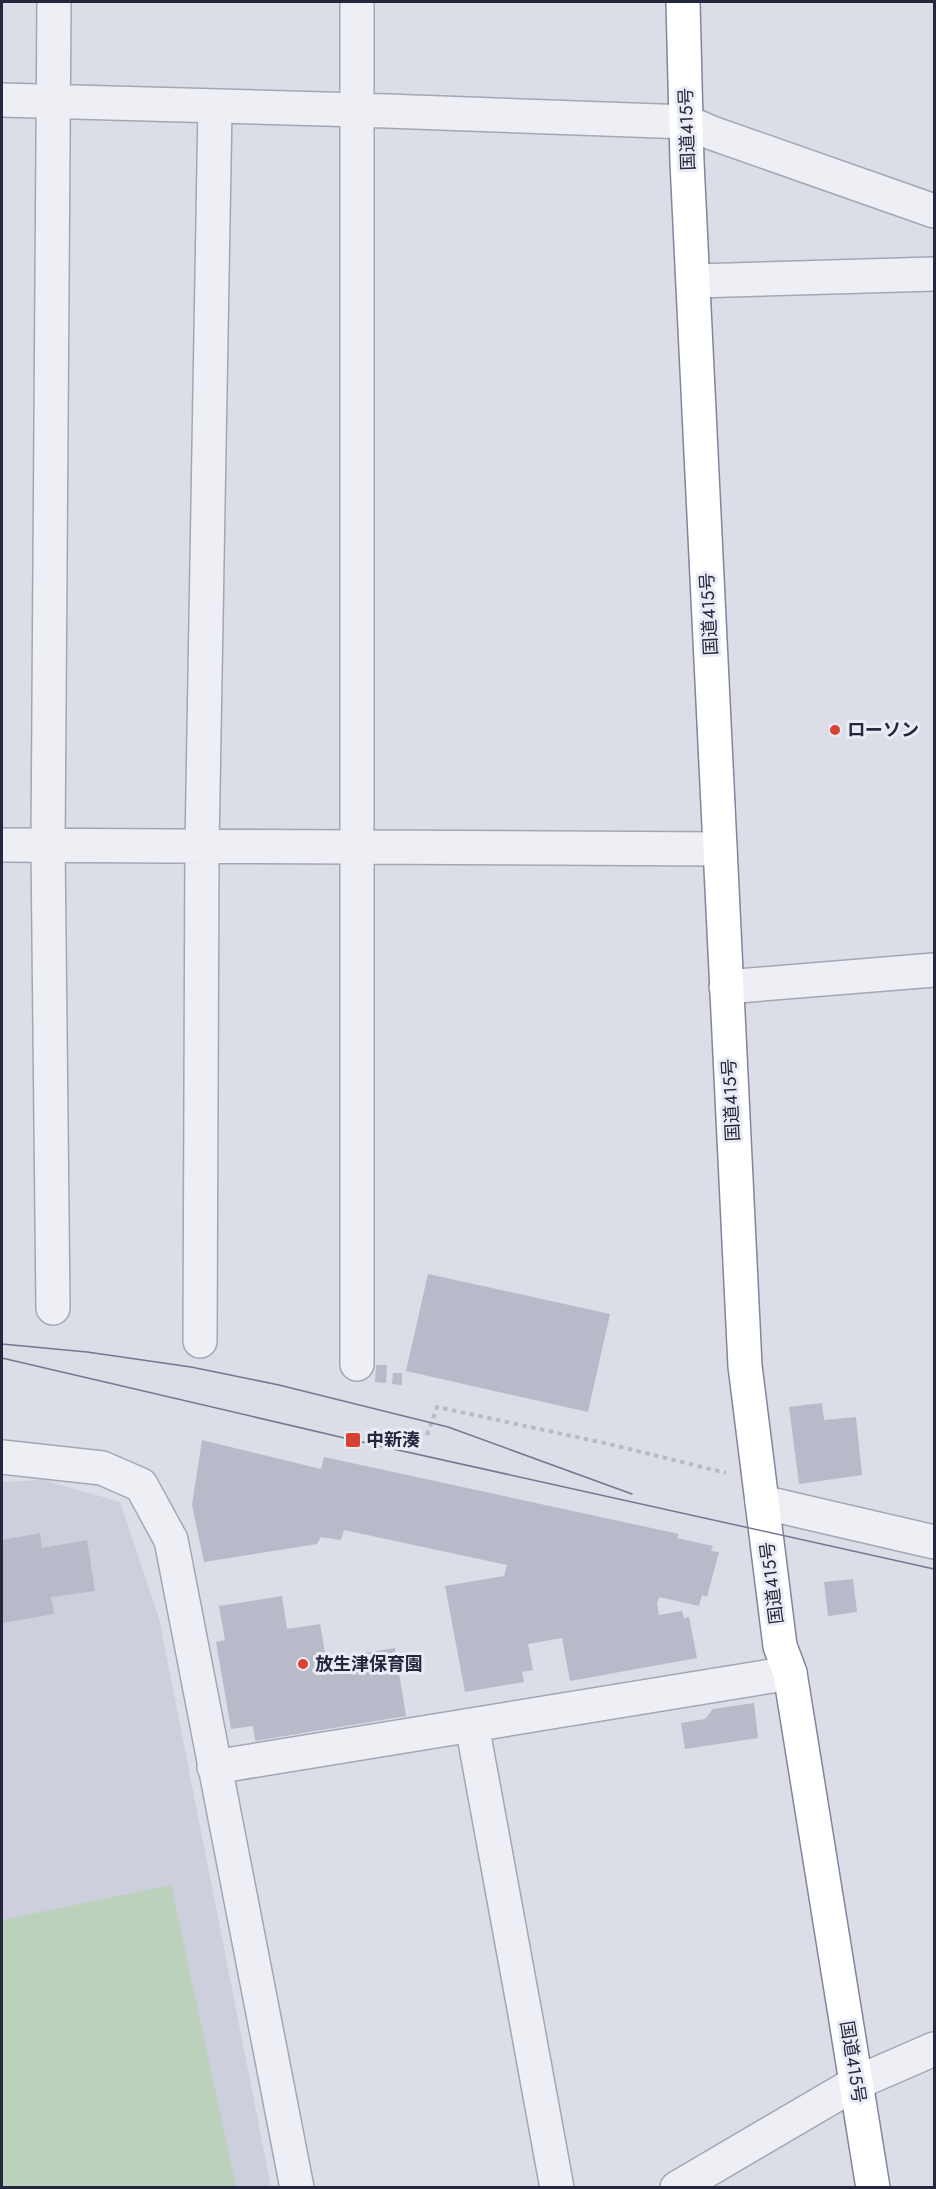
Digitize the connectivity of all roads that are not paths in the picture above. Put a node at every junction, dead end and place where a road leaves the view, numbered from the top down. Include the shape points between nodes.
1 (54, 2) edge
2 (357, 2) edge
3 (682, 2) edge
4 (2, 100) edge
5 (52, 102) junction
6 (215, 106) junction
7 (359, 110) junction
8 (687, 122) junction
9 (934, 211) edge
10 (934, 274) edge
11 (694, 281) junction
12 (2, 845) edge
13 (48, 846) junction
14 (202, 847) junction
15 (358, 847) junction
16 (720, 849) junction
17 (934, 970) edge
18 (726, 987) junction
19 (53, 1308) dead end
20 (200, 1341) dead end
21 (357, 1364) dead end
22 (2, 1457) edge
23 (762, 1503) junction
24 (934, 1542) edge
25 (790, 1673) junction
26 (472, 1725) junction
27 (214, 1767) junction
28 (934, 2049) edge
29 (856, 2083) junction
30 (297, 2187) edge
31 (557, 2187) edge
32 (677, 2187) edge
33 (873, 2187) edge

1 - 5 street
2 - 7 street
3 - 8 highway, 国道415号
4 - 5 street
5 - 6 street
5 - 13 street
6 - 7 street
6 - 14 street
7 - 8 street
7 - 15 street
8 - 9 street
8 - 11 highway, 国道415号
10 - 11 street
11 - 16 highway, 国道415号
12 - 13 street
13 - 14 street
13 - 19 street
14 - 15 street
14 - 20 street
15 - 16 street
15 - 21 street
16 - 18 highway, 国道415号
17 - 18 street
18 - 23 highway, 国道415号 via 745,1366
22 - 27 street via 102,1468 141,1485 171,1540
23 - 24 street
23 - 25 highway, 国道415号 via 780,1646
25 - 26 street
25 - 29 highway, 国道415号
26 - 27 street
26 - 31 street
27 - 30 street
28 - 29 street
29 - 32 street
29 - 33 highway, 国道415号

